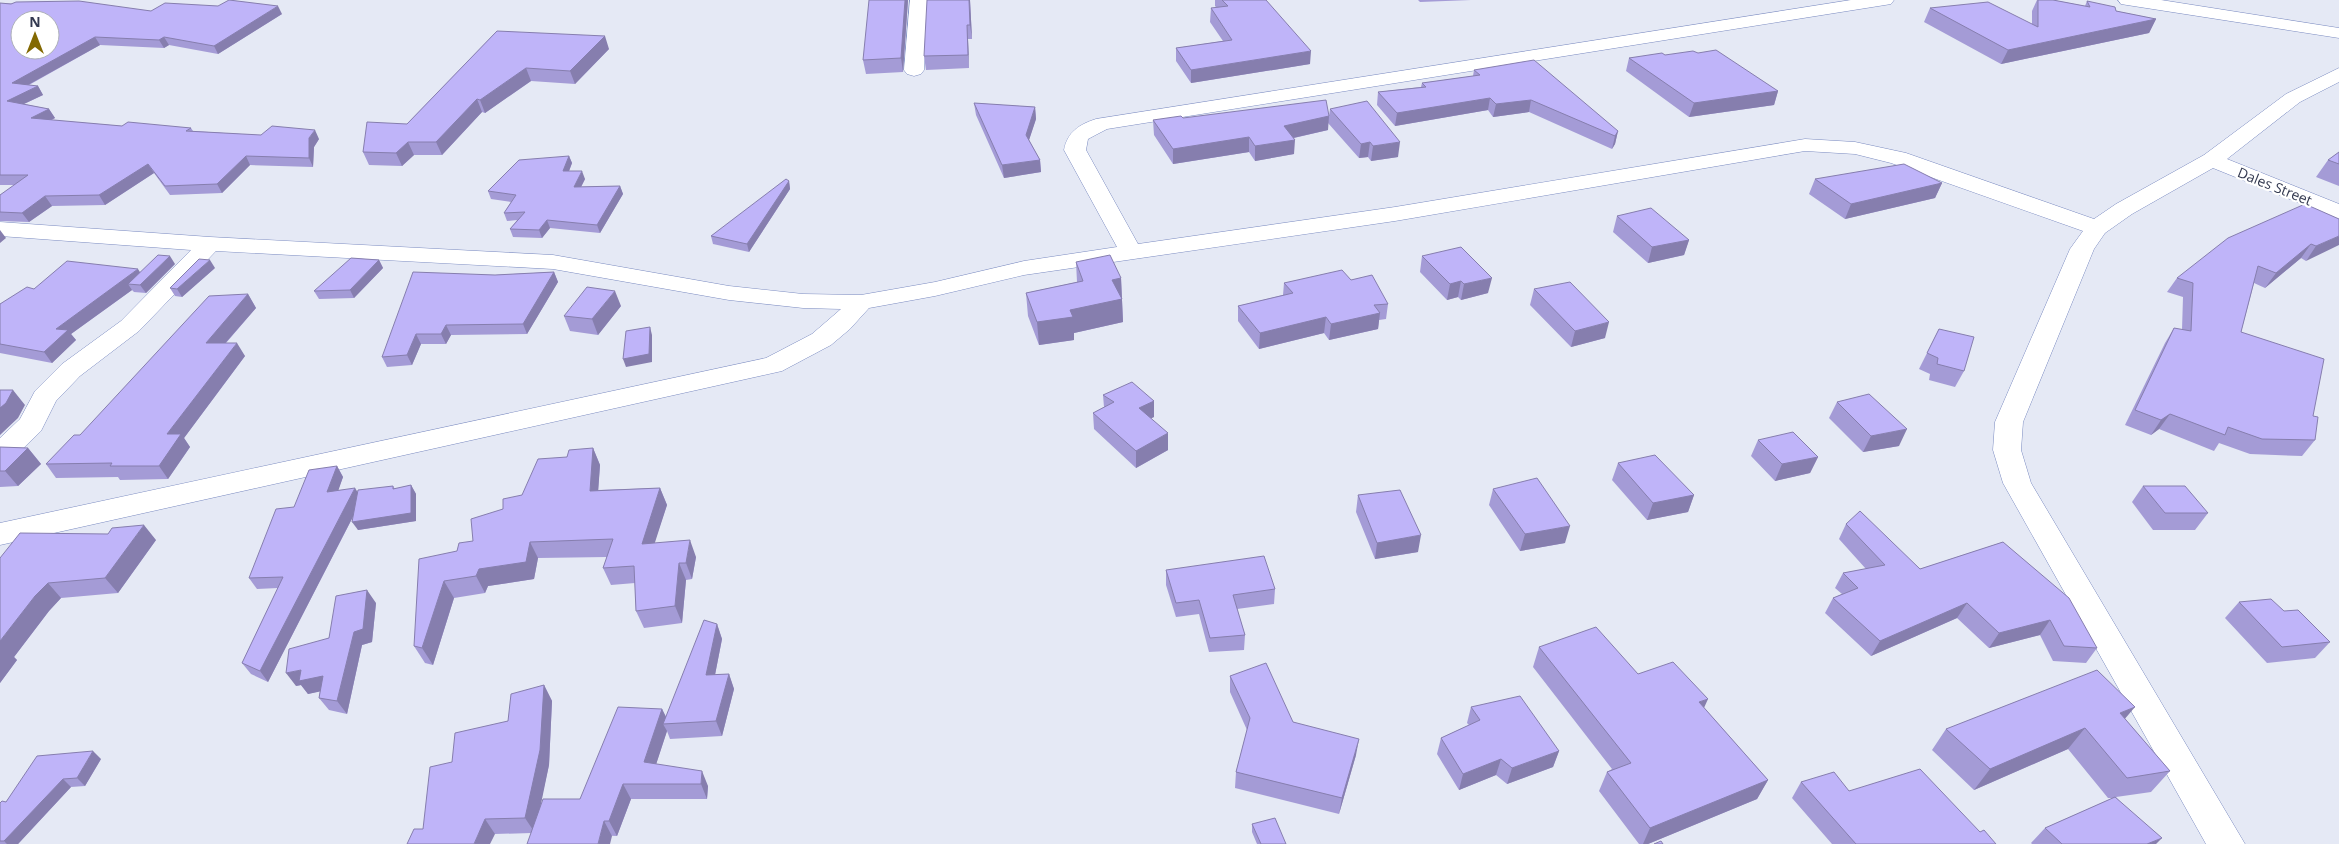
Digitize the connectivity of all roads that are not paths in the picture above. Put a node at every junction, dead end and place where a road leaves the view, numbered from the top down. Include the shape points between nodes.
1 (918, 0) edge
2 (1885, 0) edge
3 (2127, 0) edge
4 (2339, 33) edge
5 (914, 70) dead end
6 (2339, 74) edge
7 (2212, 160) junction
8 (2339, 212) edge
9 (2097, 228) junction
10 (0, 229) edge
11 (210, 244) junction
12 (1131, 252) junction
13 (861, 302) junction
14 (0, 454) edge
15 (0, 534) edge
16 (2226, 844) edge

1 - 5 street
2 - 12 street via 1089,127 1080,134 1075,150
3 - 4 street
6 - 7 street via 2293,98
7 - 8 street, Dales Street
7 - 9 street via 2124,209
9 - 12 street via 1898,158 1854,148 1805,145 1395,214
9 - 16 street via 2082,249 2009,422 2007,450 2017,483
10 - 11 street
11 - 13 street via 552,262 729,293 818,302
11 - 14 street via 130,326 71,370 45,397 31,424
12 - 13 street via 1024,268 927,291
13 - 15 street via 826,338 801,354 773,365

